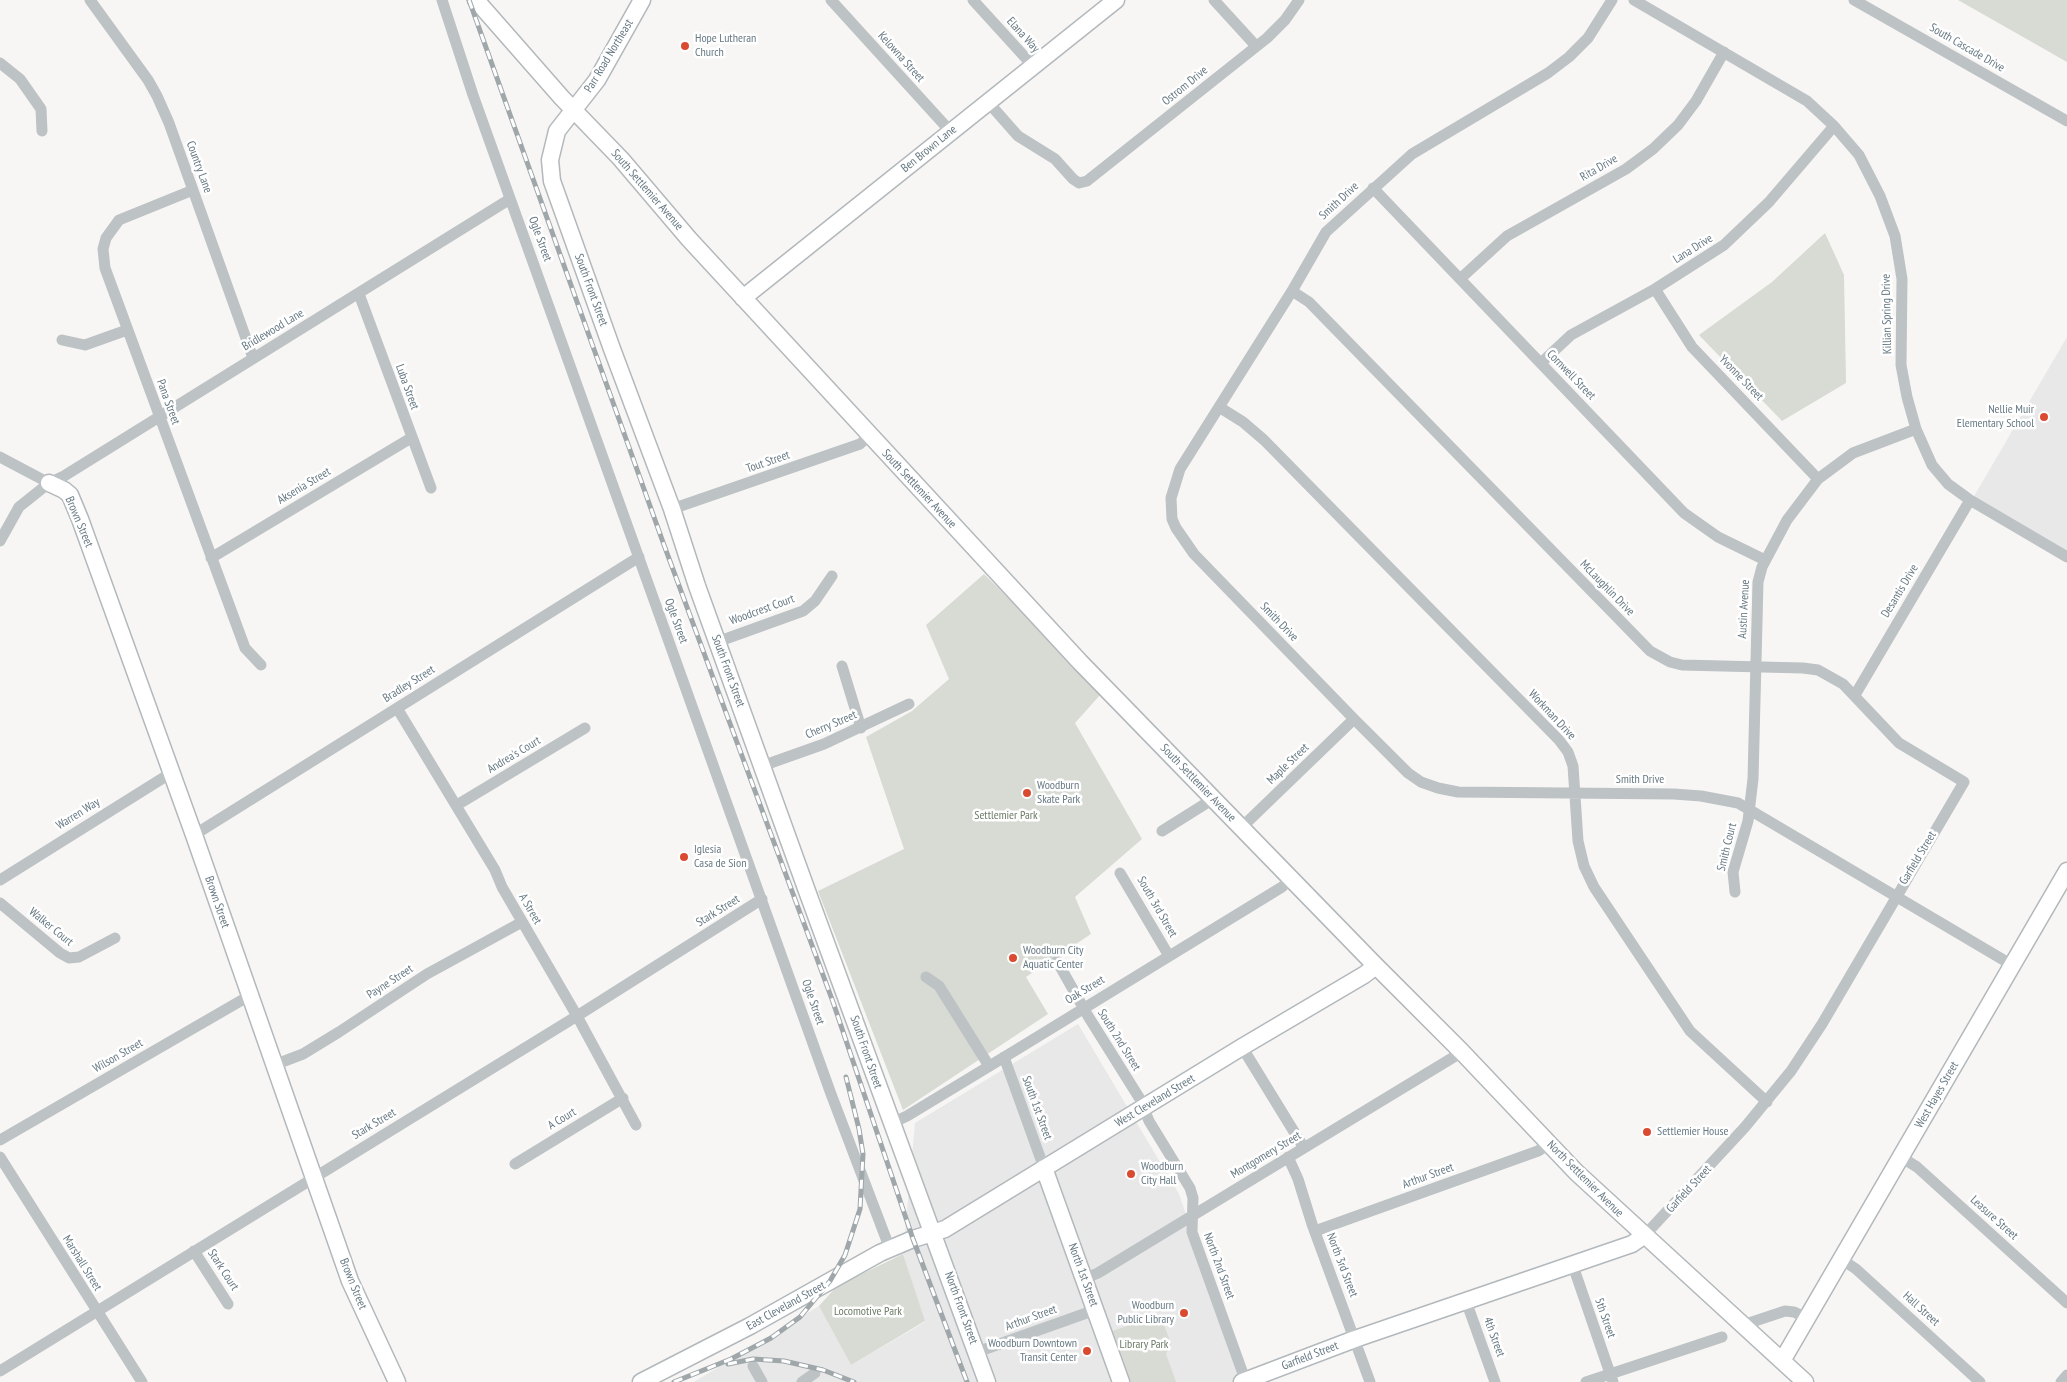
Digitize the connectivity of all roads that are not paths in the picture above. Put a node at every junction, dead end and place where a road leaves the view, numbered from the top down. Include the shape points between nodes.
1 (90, 0) edge
2 (442, 0) edge
3 (476, 0) edge
4 (642, 0) edge
5 (831, 0) edge
6 (973, 0) edge
7 (1116, 0) edge
8 (1214, 0) edge
9 (1299, 0) edge
10 (1612, 0) edge
11 (1634, 0) edge
12 (1854, 0) edge
13 (1256, 46) junction
14 (1724, 52) junction
15 (0, 63) edge
16 (1033, 66) junction
17 (988, 102) junction
18 (573, 109) junction
19 (2067, 121) edge
20 (1834, 126) junction
21 (42, 131) dead end
22 (951, 132) junction
23 (1373, 188) junction
24 (193, 190) junction
25 (510, 199) junction
26 (1460, 279) junction
27 (1655, 288) junction
28 (1292, 291) junction
29 (359, 294) junction
30 (743, 298) junction
31 (127, 330) junction
32 (62, 340) dead end
33 (253, 358) junction
34 (1541, 364) junction
35 (1219, 407) junction
36 (158, 418) junction
37 (1916, 429) junction
38 (870, 436) junction
39 (411, 438) junction
40 (0, 457) edge
41 (1818, 479) junction
42 (49, 483) junction
43 (431, 488) dead end
44 (1970, 500) junction
45 (672, 509) junction
46 (0, 541) edge
47 (639, 557) junction
48 (2067, 557) edge
49 (211, 558) junction
50 (1765, 560) junction
51 (832, 576) dead end
52 (717, 642) junction
53 (261, 665) dead end
54 (842, 666) dead end
55 (1755, 667) junction
56 (1855, 695) junction
57 (909, 704) dead end
58 (397, 708) junction
59 (1354, 719) junction
60 (585, 728) dead end
61 (861, 728) junction
62 (762, 766) junction
63 (171, 773) junction
64 (1964, 782) joint
65 (1575, 794) junction
66 (1213, 798) junction
67 (457, 806) junction
68 (1750, 809) junction
69 (1241, 828) junction
70 (1162, 830) dead end
71 (194, 835) junction
72 (2067, 871) edge
73 (1120, 873) dead end
74 (1291, 879) junction
75 (0, 880) edge
76 (1734, 892) dead end
77 (1896, 896) junction
78 (762, 899) junction
79 (0, 903) edge
80 (522, 922) junction
81 (114, 938) dead end
82 (1169, 956) junction
83 (1057, 961) dead end
84 (2012, 965) junction
85 (1376, 966) junction
86 (926, 977) dead end
87 (249, 996) junction
88 (1083, 1007) junction
89 (577, 1016) junction
90 (1242, 1047) junction
91 (1462, 1052) junction
92 (1004, 1057) junction
93 (274, 1065) junction
94 (989, 1066) junction
95 (623, 1098) junction
96 (1767, 1102) junction
97 (1144, 1108) junction
98 (892, 1123) junction
99 (636, 1125) dead end
100 (0, 1140) edge
101 (1549, 1144) junction
102 (1304, 1148) junction
103 (0, 1157) edge
104 (1901, 1157) junction
105 (1288, 1158) junction
106 (515, 1164) dead end
107 (1044, 1168) junction
108 (314, 1177) junction
109 (1192, 1216) junction
110 (1315, 1231) junction
111 (933, 1234) junction
112 (1645, 1235) junction
113 (890, 1249) junction
114 (194, 1251) junction
115 (1841, 1259) junction
116 (1572, 1264) junction
117 (1084, 1279) junction
118 (1466, 1301) junction
119 (2067, 1303) edge
120 (228, 1304) dead end
121 (1095, 1310) junction
122 (96, 1311) junction
123 (1807, 1318) junction
124 (1743, 1325) junction
125 (1722, 1336) dead end
126 (1355, 1339) junction
127 (977, 1352) junction
128 (1782, 1360) junction
129 (753, 1366) dead end
130 (1, 1368) edge
131 (815, 1373) dead end
132 (2067, 1375) edge
133 (1612, 1378) edge
134 (142, 1382) edge
135 (397, 1382) edge
136 (641, 1382) edge
137 (762, 1382) edge
138 (802, 1382) edge
139 (987, 1382) edge
140 (1122, 1382) edge
141 (1245, 1382) edge
142 (1370, 1382) edge
143 (1495, 1382) edge
144 (1586, 1382) edge
145 (1805, 1382) edge
146 (1980, 1382) edge
147 (2060, 1382) edge

1 - 24 street, Country Lane via 157,96
2 - 25 street, Ogle Street
3 - 18 street, South Settlemier Avenue
4 - 18 street, Parr Road Northeast via 600,74
5 - 22 street, Kelowna Street
6 - 16 street, Elana Way
7 - 16 street, Ben Brown Lane
8 - 13 street
9 - 13 street, Ostrom Drive via 1285,20
10 - 23 street, Smith Drive via 1588,38 1569,57 1548,73 1412,154
11 - 14 street, Killian Spring Drive
12 - 19 street, South Cascade Drive
13 - 17 street, Ostrom Drive via 1094,177 1079,183 1055,159 1018,136
14 - 20 street, Killian Spring Drive via 1807,101
14 - 26 street, Rita Drive via 1696,101 1678,125 1653,149 1626,169 1507,236
15 - 21 street via 20,79 41,109
16 - 17 street, Ben Brown Lane
17 - 22 street, Ben Brown Lane
18 - 30 street, South Settlemier Avenue
18 - 45 street, South Front Street via 554,140 550,160 552,181
20 - 27 street, Lana Drive via 1747,225 1709,256
20 - 37 street, Killian Spring Drive via 1859,155 1880,196 1895,236 1902,279 1901,365
22 - 30 street, Ben Brown Lane
23 - 26 street, Cornwell Street
23 - 28 street, Smith Drive via 1326,232
24 - 31 street, Pana Street via 125,216 106,238 105,268
24 - 33 street, Country Lane
25 - 29 street, Bridlewood Lane
25 - 47 street, Ogle Street
26 - 34 street, Cornwell Street
27 - 34 street, Lana Drive via 1572,335
27 - 41 street, Yvonne Street via 1692,347
28 - 35 street, Smith Drive
28 - 55 street, McLaughlin Drive via 1306,299 1650,650 1682,665
29 - 33 street, Bridlewood Lane
29 - 39 street, Luba Street
30 - 38 street, South Settlemier Avenue
31 - 32 street via 85,345
31 - 36 street, Pana Street
33 - 36 street, Bridlewood Lane
34 - 50 street, Cornwell Street via 1684,513 1718,537
35 - 59 street, Smith Drive via 1176,478 1171,507 1176,528 1194,554
35 - 65 street, Workman Drive via 1264,440 1559,740 1571,759
36 - 42 street, Bridlewood Lane
36 - 49 street, Pana Street
37 - 41 street, Austin Avenue via 1853,454
37 - 44 street, Killian Spring Drive via 1932,466 1948,484
38 - 45 street, Tout Street via 860,444
38 - 66 street, South Settlemier Avenue via 1057,638
39 - 43 street, Luba Street
39 - 49 street, Aksenia Street
40 - 42 street, Brown Street
41 - 50 street, Austin Avenue via 1787,520
42 - 46 street, Bridlewood Lane via 20,507
42 - 63 street, Brown Street via 64,490 72,499
44 - 48 street, Killian Spring Drive
44 - 56 street, Desantis Drive
45 - 52 street, South Front Street
47 - 58 street, Bradley Street
47 - 78 street, Ogle Street
49 - 53 street, Pana Street via 245,648
50 - 55 street, Austin Avenue via 1758,582
51 - 52 street, Woodcrest Court via 815,601 803,611
52 - 62 street, South Front Street
54 - 61 street
55 - 56 street, McLaughlin Drive via 1818,670
55 - 68 street, Austin Avenue
56 - 64 street, McLaughlin Drive via 1894,739
57 - 61 street, Cherry Street
58 - 67 street, A Street
58 - 71 street, Bradley Street
59 - 65 street, Smith Drive via 1408,773 1428,785 1458,792
59 - 69 street, Maple Street
60 - 67 street, Andrea's Court
61 - 62 street, Cherry Street
62 - 98 street, South Front Street
63 - 71 street, Brown Street
63 - 75 street, Warren Way
64 - 77 street, Garfield Street
65 - 68 street, Smith Drive via 1687,794 1730,801
65 - 96 street, Workman Drive via 1578,841 1584,866 1594,887 1690,1031
66 - 69 street, South Settlemier Avenue
66 - 70 street
67 - 80 street, A Street
68 - 76 street, Smith Court via 1733,872
68 - 77 street, Smith Drive
69 - 74 street, South Settlemier Avenue
71 - 87 street, Brown Street
72 - 84 street, West Hayes Street
73 - 82 street, South 3rd Street
74 - 82 street, Oak Street
74 - 85 street, South Settlemier Avenue
77 - 84 street, Smith Drive
77 - 96 street, Garfield Street via 1814,1037
78 - 89 street, Stark Street
78 - 113 street, Ogle Street
79 - 81 street, Walker Court via 69,958 79,957
80 - 89 street, A Street
80 - 93 street, Payne Street via 426,974 303,1054
82 - 88 street, Oak Street
83 - 88 street, South 2nd Street
84 - 104 street, West Hayes Street
85 - 90 street, West Cleveland Street
85 - 91 street, North Settlemier Avenue
86 - 94 street via 939,986
87 - 93 street, Brown Street
87 - 100 street, Wilson Street
88 - 92 street, Oak Street
88 - 97 street, South 2nd Street
89 - 95 street, A Street
89 - 108 street, Stark Street
90 - 97 street, West Cleveland Street
90 - 102 street
91 - 101 street, North Settlemier Avenue
91 - 102 street, Montgomery Street
92 - 94 street, Oak Street
92 - 107 street, South 1st Street
93 - 108 street, Brown Street
94 - 98 street, Oak Street
95 - 99 street, A Street
95 - 106 street, A Court
96 - 112 street, Garfield Street
97 - 107 street, West Cleveland Street
97 - 109 street, North 2nd Street via 1190,1188
98 - 111 street, South Front Street
101 - 110 street, Arthur Street via 1538,1151
101 - 112 street, North Settlemier Avenue
102 - 105 street, Montgomery Street
103 - 122 street, Marshall Street
104 - 115 street, West Hayes Street
104 - 119 street, Leasure Street via 1917,1167
105 - 109 street, Montgomery Street
105 - 110 street, North 3rd Street
107 - 111 street, West Cleveland Street
107 - 117 street, North 1st Street
108 - 114 street, Stark Street
108 - 135 street, Brown Street via 354,1291
109 - 117 street, Montgomery Street
109 - 141 street, North 2nd Street via 1192,1232
110 - 126 street, North 3rd Street
111 - 113 street, East Cleveland Street
111 - 127 street, North Front Street
112 - 116 street, Garfield Street via 1632,1244
112 - 124 street, North Settlemier Avenue
113 - 136 street, East Cleveland Street
114 - 120 street, Stark Court
114 - 122 street, Stark Street
115 - 123 street, West Hayes Street
115 - 146 street, Hall Street
116 - 118 street, Garfield Street
116 - 133 street, 5th Street
117 - 121 street, North 1st Street
118 - 126 street, Garfield Street
118 - 143 street, 4th Street
121 - 127 street, Arthur Street
121 - 140 street, North 1st Street
122 - 130 street, Stark Street
122 - 134 street, Marshall Street
123 - 124 street via 1785,1311
123 - 128 street, West Hayes Street
124 - 128 street, North Settlemier Avenue
125 - 133 street
126 - 141 street, Garfield Street
126 - 142 street, North 3rd Street
127 - 139 street, North Front Street
128 - 145 street, North Settlemier Avenue
129 - 137 street
131 - 138 street
132 - 147 street
133 - 144 street

